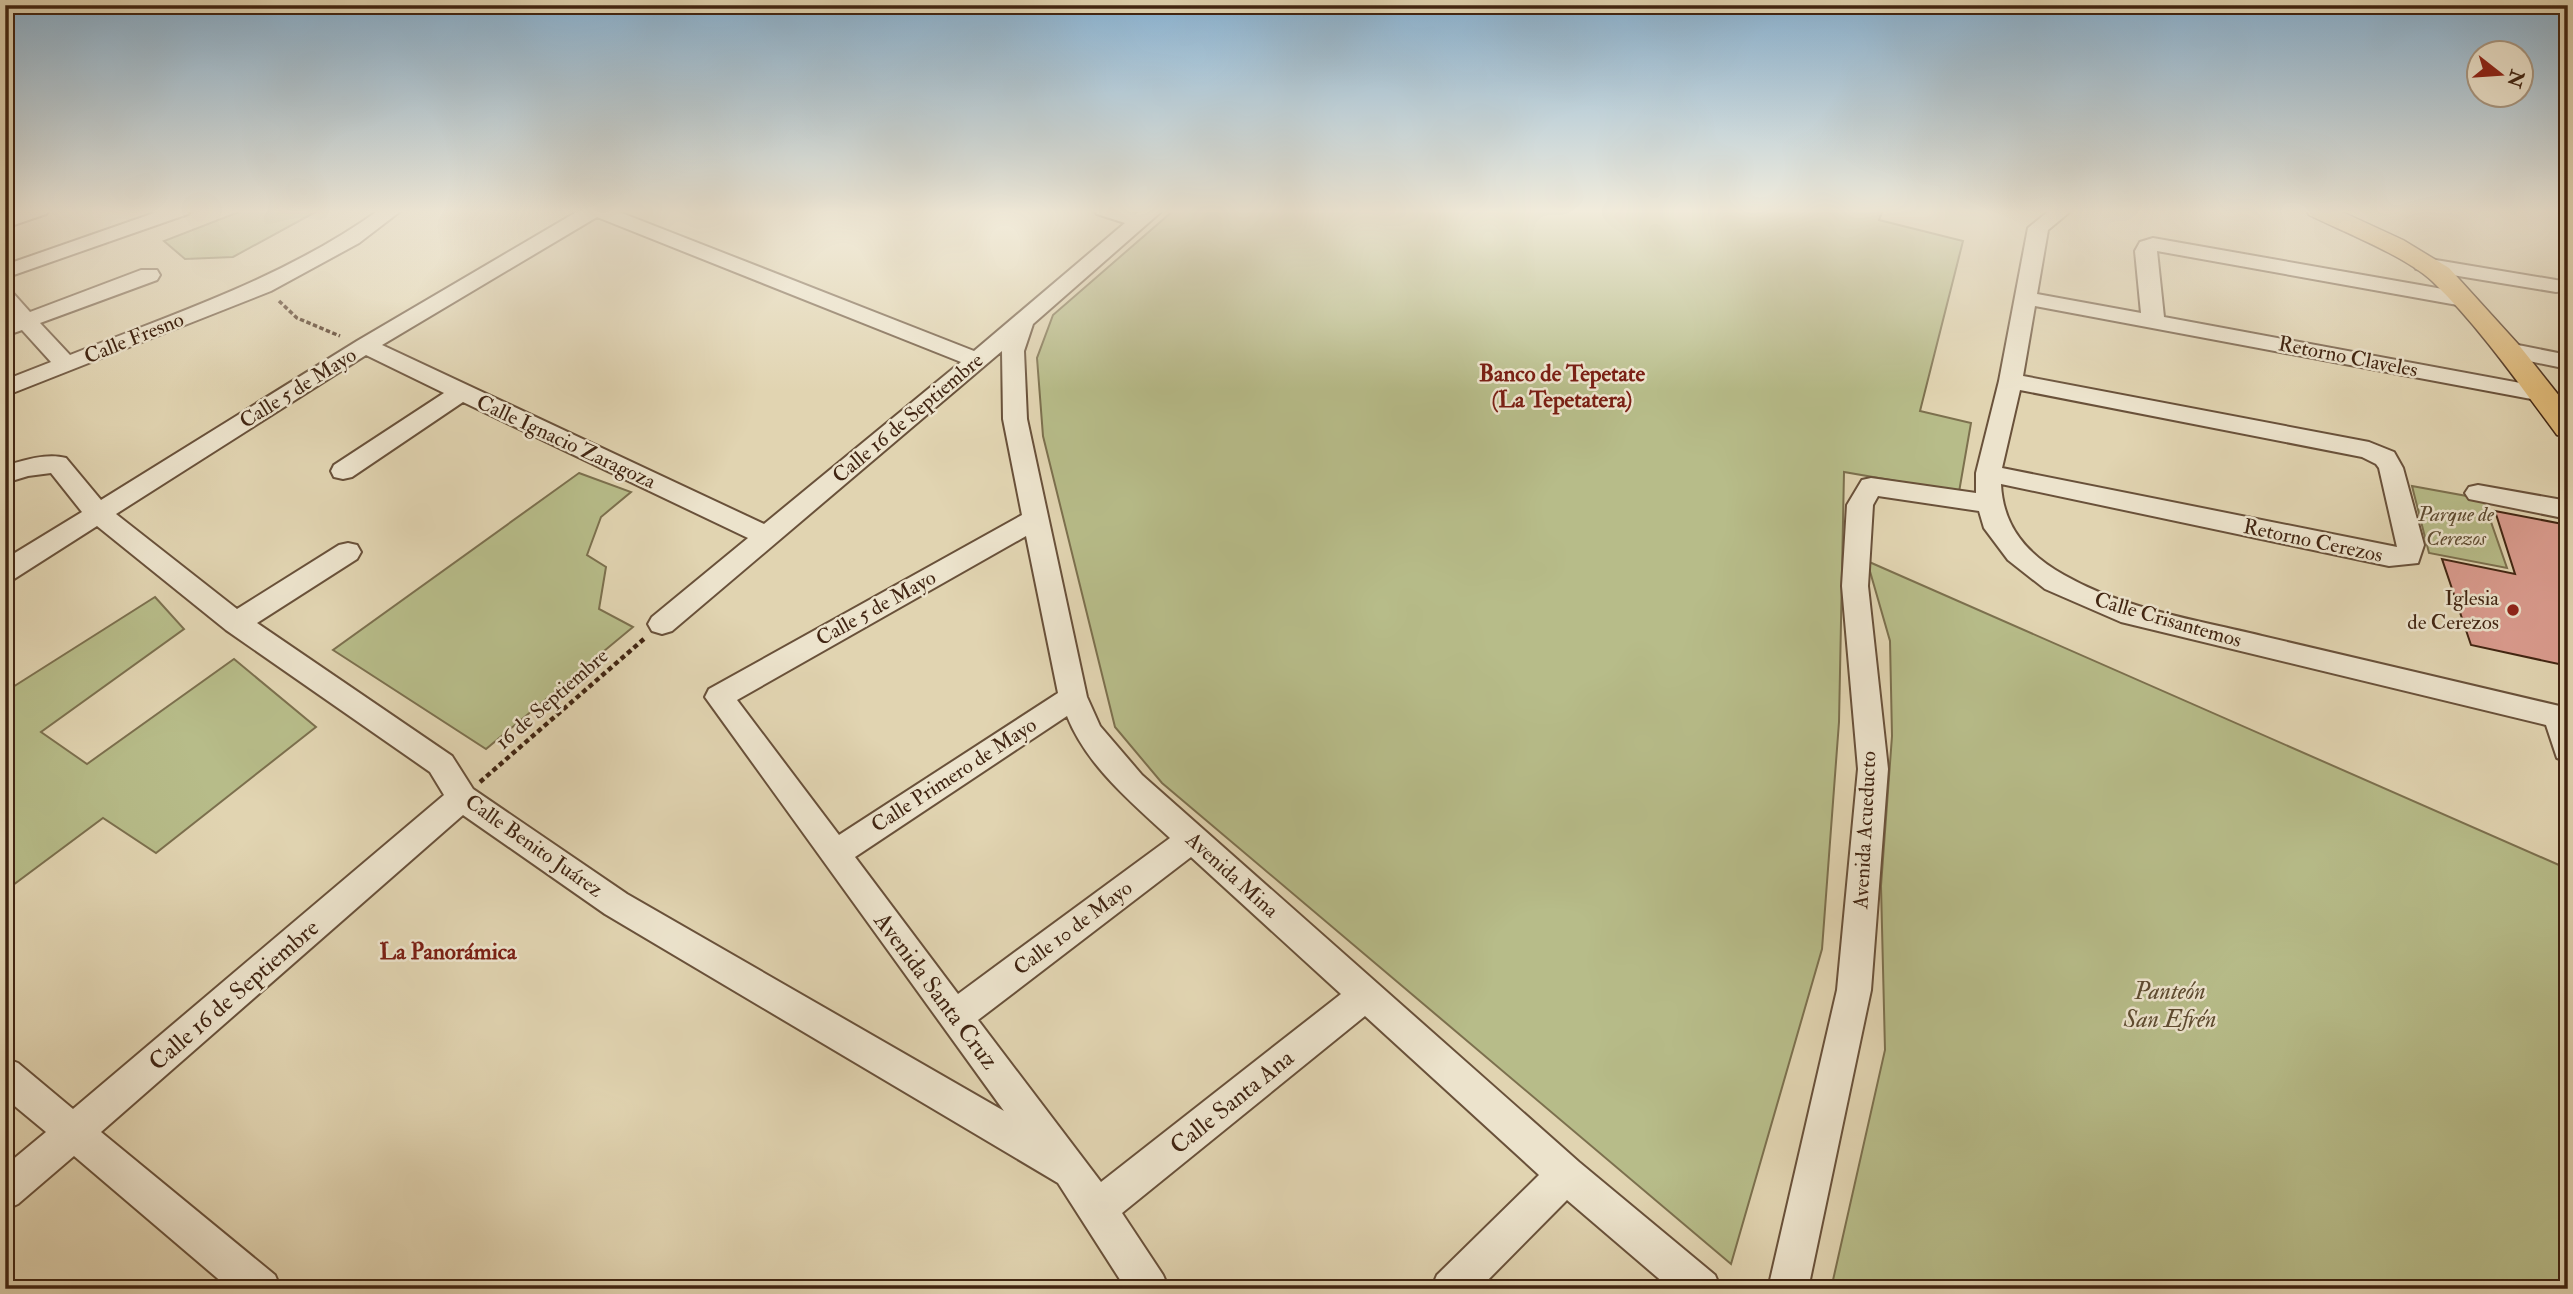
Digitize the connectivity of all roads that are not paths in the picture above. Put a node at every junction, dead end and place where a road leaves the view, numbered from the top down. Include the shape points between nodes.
1 (293, 270) edge
2 (493, 270) edge
3 (749, 270) edge
4 (1081, 270) edge
5 (2031, 270) edge
6 (2148, 270) edge
7 (2302, 270) edge
8 (2435, 270) edge
9 (2462, 270) edge
10 (149, 275) dead end
11 (2556, 286) dead end
12 (5, 298) edge
13 (2026, 298) junction
14 (2463, 299) junction
15 (1023, 320) junction
16 (27, 321) junction
17 (2153, 322) junction
18 (5, 329) edge
19 (365, 346) junction
20 (2508, 350) junction
21 (978, 360) junction
22 (2568, 362) edge
23 (66, 365) junction
24 (2011, 381) junction
25 (5, 389) edge
26 (461, 392) junction
27 (2542, 394) junction
28 (2568, 428) edge
29 (343, 471) dead end
30 (1988, 473) junction
31 (5, 475) edge
32 (2478, 493) dead end
33 (1989, 504) junction
34 (2568, 510) edge
35 (98, 514) junction
36 (1034, 520) junction
37 (768, 537) junction
38 (348, 552) dead end
39 (5, 572) edge
40 (236, 624) junction
41 (662, 624) road end
42 (1073, 696) junction
43 (719, 697) joint
44 (2563, 718) edge
45 (2568, 750) edge
46 (462, 798) junction
47 (1192, 839) junction
48 (835, 854) junction
49 (1367, 994) junction
50 (955, 1017) junction
51 (5, 1075) edge
52 (73, 1134) junction
53 (1071, 1170) junction
54 (1566, 1174) junction
55 (5, 1191) edge
56 (1097, 1209) junction
57 (261, 1289) edge
58 (1149, 1289) edge
59 (1451, 1289) edge
60 (1701, 1289) edge
61 (1788, 1289) edge

1 - 23 street, Calle Fresno
2 - 19 street, Calle 5 de Mayo
3 - 21 street
4 - 15 street, Calle 16 de Septiembre
5 - 13 street, Calle Crisantemos
6 - 17 street
7 - 14 street
8 - 14 main road
9 - 11 street
10 - 16 street
12 - 16 street
13 - 17 street, Retorno Claveles
13 - 24 street, Calle Crisantemos
14 - 20 main road
15 - 21 street, Calle 16 de Septiembre
15 - 36 street, Avenida Mina via 1013,351 1014,419
16 - 18 street
16 - 23 street
17 - 27 street, Retorno Claveles
19 - 26 street, Calle Ignacio Zaragoza
19 - 35 street, Calle 5 de Mayo
20 - 22 street
20 - 27 main road
21 - 37 street, Calle 16 de Septiembre
23 - 25 street, Calle Fresno
24 - 30 street, Calle Crisantemos
24 - 30 street, Retorno Cerezos via 2369,450 2385,458 2391,468 2411,545 2409,556 2389,557
26 - 29 street
26 - 37 street, Calle Ignacio Zaragoza
27 - 28 main road
30 - 33 street, Calle Crisantemos
31 - 35 street, Calle Benito Juárez via 57,464
32 - 34 street
33 - 44 street, Calle Crisantemos via 1997,527 2017,553 2054,582 2109,607
33 - 61 street, Avenida Acueducto via 1871,486 1860,505 1855,586 1873,769 1854,990
35 - 39 street, Calle 5 de Mayo
35 - 40 street, Calle Benito Juárez
36 - 42 street, Avenida Mina
36 - 43 street, Calle 5 de Mayo
37 - 41 street, Calle 16 de Septiembre
38 - 40 street
40 - 46 street, Calle Benito Juárez via 441,764
42 - 47 street, Avenida Mina via 1088,733 1131,784
42 - 48 street, Calle Primero de Mayo
43 - 48 street, Avenida Santa Cruz
44 - 45 street
46 - 52 street, Calle 16 de Septiembre
46 - 53 street, Calle Benito Juárez via 616,904
47 - 49 street, Avenida Mina
47 - 50 street, Calle 10 de Mayo
48 - 50 street, Avenida Santa Cruz
49 - 54 street, Avenida Mina
49 - 56 street, Calle Santa Ana
50 - 53 street, Avenida Santa Cruz
51 - 52 street
52 - 55 street, Calle 16 de Septiembre
52 - 57 street
53 - 56 street, Avenida Santa Cruz
54 - 59 street
54 - 60 street, Avenida Mina
56 - 58 street, Avenida Santa Cruz

